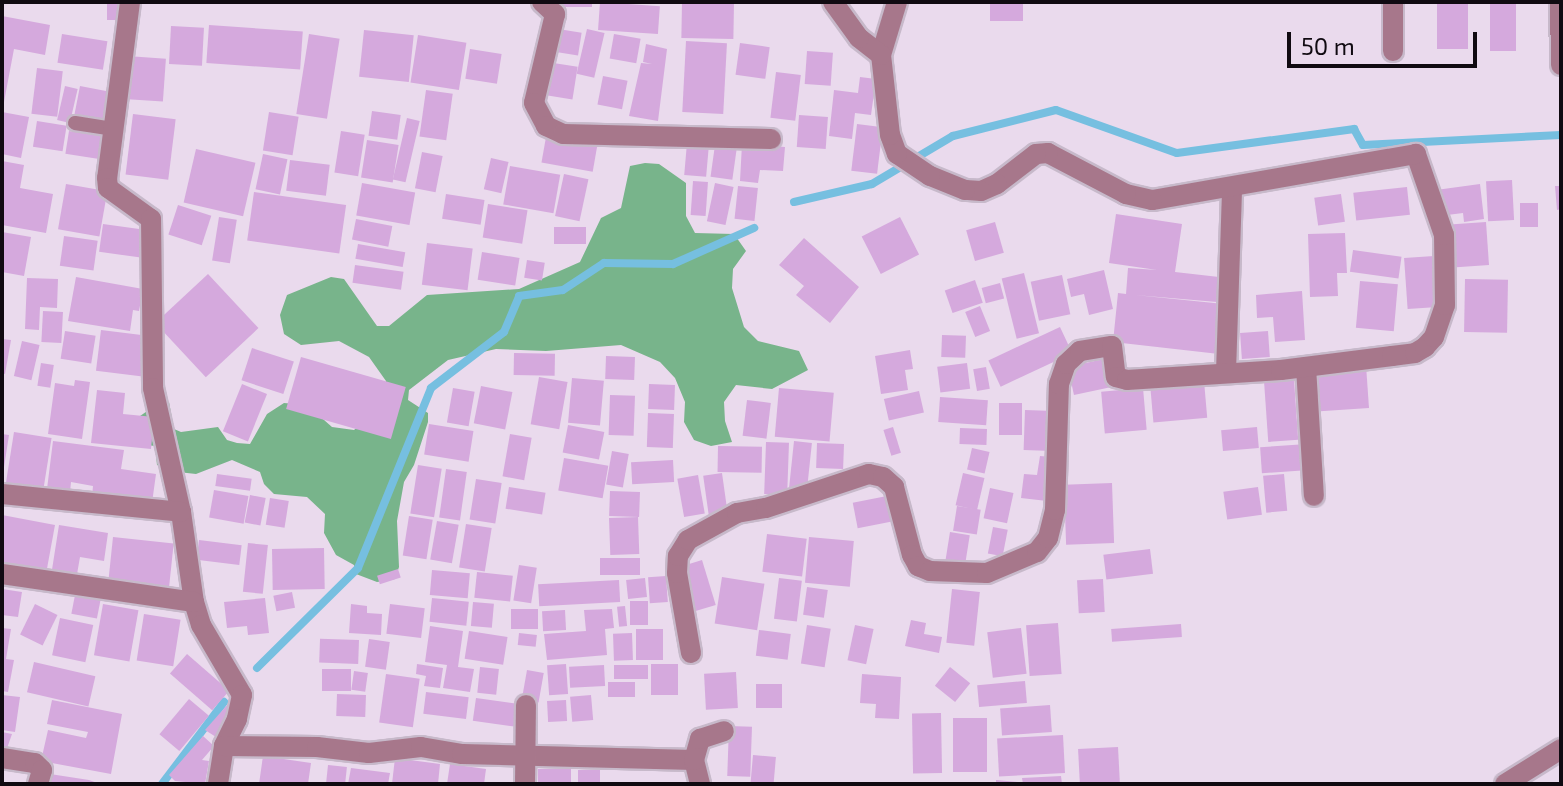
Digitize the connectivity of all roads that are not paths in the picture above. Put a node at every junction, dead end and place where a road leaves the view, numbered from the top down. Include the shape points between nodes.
1 (130, 2) edge
2 (542, 2) edge
3 (833, 2) edge
4 (897, 2) edge
5 (1393, 2) edge
6 (1560, 2) edge
7 (1393, 51) dead end
8 (881, 55) junction
9 (1561, 65) edge
10 (75, 123) dead end
11 (113, 129) junction
12 (771, 139) dead end
13 (1232, 187) junction
14 (1306, 367) junction
15 (1226, 372) junction
16 (2, 494) edge
17 (1314, 496) dead end
18 (181, 512) junction
19 (2, 574) edge
20 (194, 602) junction
21 (691, 653) dead end
22 (526, 705) dead end
23 (724, 731) dead end
24 (224, 746) junction
25 (1561, 749) edge
26 (523, 756) junction
27 (2, 758) edge
28 (694, 760) junction
29 (38, 784) edge
30 (218, 784) edge
31 (525, 784) edge
32 (700, 784) edge
33 (1505, 784) edge

1 - 11 street
2 - 12 street via 555,14 534,103 546,126 563,134
3 - 8 street via 859,38
4 - 8 street
5 - 7 street
6 - 9 street
8 - 13 street via 897,154 957,188 981,191 1036,154 1048,153 1126,194 1152,200
10 - 11 lane
11 - 18 street via 108,188 151,219 153,388
13 - 14 street via 1416,154 1427,180 1447,256 1445,305 1434,337 1415,353
13 - 15 street
14 - 15 street
14 - 17 street
15 - 21 street via 1121,379 1116,377 1112,346 1080,351 1066,364 1059,384 1055,510 1048,538 1037,552 987,573 918,566 894,487 869,474 747,510 712,526 688,540 678,556
16 - 18 street
18 - 20 street
19 - 20 street
20 - 24 street via 201,625 242,695
22 - 26 street
23 - 28 street via 700,739
24 - 26 street via 369,753 421,747
24 - 30 street
25 - 33 street
26 - 28 street
26 - 31 street
27 - 29 street via 35,763 42,770
28 - 32 street

